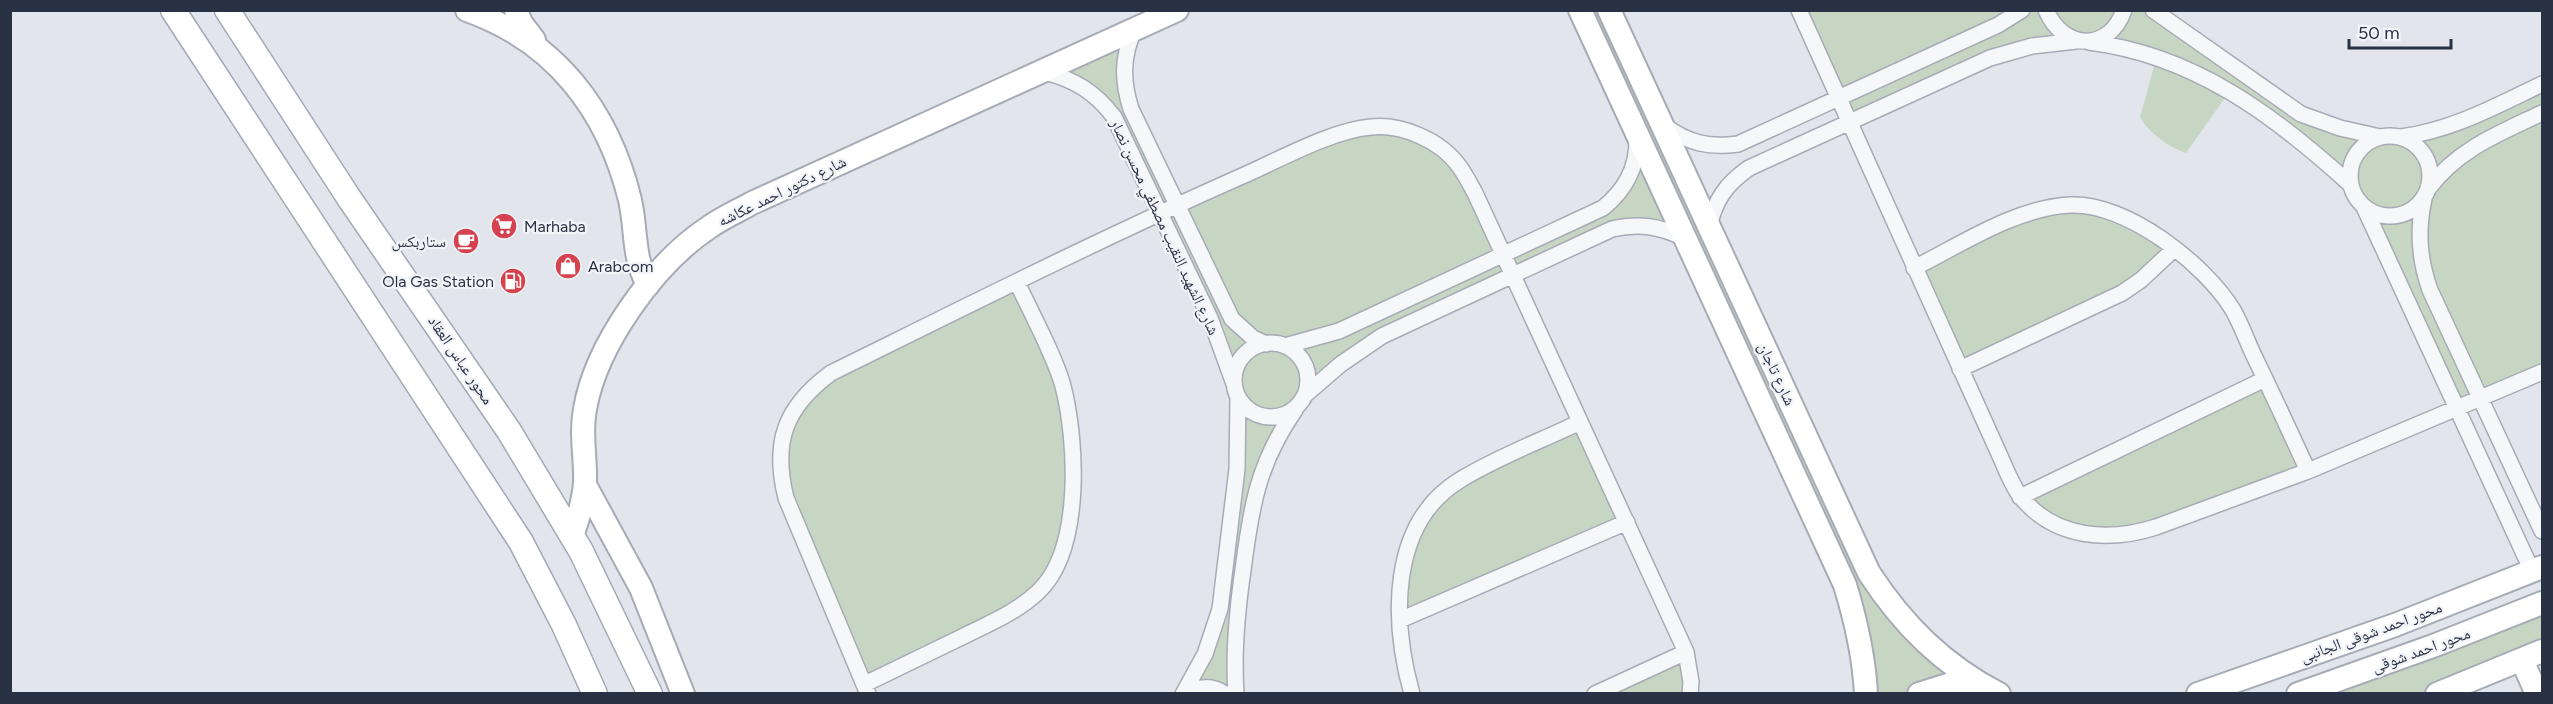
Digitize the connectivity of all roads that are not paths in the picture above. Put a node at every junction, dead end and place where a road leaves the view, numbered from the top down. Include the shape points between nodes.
1 (173, 10) edge
2 (227, 10) edge
3 (467, 10) edge
4 (516, 10) edge
5 (1177, 10) edge
6 (1566, 10) edge
7 (1799, 10) edge
8 (2022, 10) edge
9 (2046, 10) edge
10 (2124, 10) edge
11 (2153, 10) edge
12 (1611, 13) edge
13 (1583, 19) edge
14 (1134, 30) junction
15 (2083, 41) junction
16 (537, 46) junction
17 (1628, 52) junction
18 (1604, 64) junction
19 (1044, 72) junction
20 (2542, 84) edge
21 (1838, 98) junction
22 (2542, 112) edge
23 (1849, 123) junction
24 (1661, 124) junction
25 (1636, 134) junction
26 (2380, 137) junction
27 (2401, 137) junction
28 (2351, 185) junction
29 (2426, 195) junction
30 (1177, 205) junction
31 (2364, 207) junction
32 (1160, 213) junction
33 (1709, 227) junction
34 (1684, 238) junction
35 (2173, 250) junction
36 (1503, 254) junction
37 (1914, 268) junction
38 (1513, 276) junction
39 (1017, 282) junction
40 (648, 285) junction
41 (1266, 344) junction
42 (1285, 346) junction
43 (1960, 369) junction
44 (2542, 372) edge
45 (2265, 379) junction
46 (1236, 390) junction
47 (1305, 395) junction
48 (2481, 398) junction
49 (2458, 406) junction
50 (1295, 410) junction
51 (1580, 422) junction
52 (2308, 471) junction
53 (585, 486) junction
54 (2020, 496) junction
55 (1626, 522) junction
56 (2542, 531) edge
57 (572, 536) junction
58 (1851, 536) junction
59 (1827, 547) junction
60 (2537, 569) edge
61 (2542, 603) edge
62 (1400, 620) junction
63 (2542, 651) edge
64 (1686, 652) junction
65 (2522, 660) junction
66 (1978, 682) junction
67 (867, 689) edge
68 (595, 693) edge
69 (650, 693) edge
70 (683, 693) edge
71 (1184, 693) edge
72 (1225, 693) edge
73 (1236, 693) edge
74 (1412, 693) edge
75 (1595, 693) edge
76 (1690, 693) edge
77 (1866, 693) edge
78 (1919, 693) edge
79 (1999, 693) edge
80 (2198, 693) edge
81 (2298, 693) edge
82 (2437, 693) edge
83 (2537, 693) edge

1 - 68 main road via 521,542
2 - 57 main road, محور عباس العقاد via 349,198 509,431
3 - 16 street via 501,24
4 - 16 street
5 - 14 street, شارع دكتور احمد عكاشه
6 - 13 street
7 - 21 street
8 - 21 street via 1998,25
9 - 15 street via 2062,35
10 - 15 street via 2117,27 2104,37
11 - 26 street via 2301,114
12 - 17 street, شارع تاجان
13 - 18 street, شارع تاجان
14 - 19 street, شارع دكتور احمد عكاشه
14 - 30 street, شارع الشهيد النقيب مصطفي محسن نصار via 1124,61 1126,93
15 - 23 street via 2011,51
15 - 28 street via 2152,54 2211,80 2311,150
16 - 40 street via 587,100 614,150 631,204 637,260
17 - 18 street
17 - 24 street, شارع تاجان
18 - 25 street, شارع تاجان
19 - 32 street, شارع الشهيد النقيب مصطفي محسن نصار via 1076,82 1103,103 1114,117
19 - 40 street, شارع دكتور احمد عكاشه via 752,203 708,228 672,258
20 - 27 street via 2462,122
21 - 23 street
21 - 24 street via 1738,144 1718,147 1697,144
22 - 29 street via 2472,146 2440,174
23 - 33 street via 1749,168 1734,179 1713,209
23 - 37 street
24 - 33 street, شارع تاجان
25 - 34 street, شارع تاجان
25 - 36 street via 1634,168 1616,197 1603,208
26 - 27 street
26 - 28 street via 2368,142 2353,160
27 - 29 street via 2413,143 2426,159 2430,178
28 - 31 street
29 - 31 street via 2415,208 2396,216 2376,214
29 - 48 street via 2419,235 2423,272
30 - 32 street
30 - 36 street via 1340,134 1372,126 1404,129 1434,143 1459,165
30 - 41 street, شارع الشهيد النقيب مصطفي محسن نصار via 1232,319
31 - 49 street
32 - 39 street
32 - 46 street, شارع الشهيد النقيب مصطفي محسن نصار via 1210,318
33 - 58 street, شارع تاجان
34 - 38 street via 1657,227 1627,226
34 - 59 street, شارع تاجان
35 - 37 street via 2121,215 2097,207 2071,205 2022,215
35 - 43 street via 2122,293
35 - 45 street via 2201,274 2232,310
36 - 38 street
36 - 42 street via 1339,331
37 - 43 street
38 - 47 street via 1382,336
38 - 51 street
39 - 67 street via 1062,384 1069,418 1070,513 1057,566 1040,590 1016,610
39 - 67 street via 831,373 796,405 785,427 780,475 786,498
40 - 53 street, شارع دكتور احمد عكاشه via 614,337 589,392 583,424
41 - 42 street
41 - 46 street via 1242,357
42 - 47 street via 1303,361 1307,372
43 - 54 street
44 - 48 street
45 - 52 street
45 - 54 street
46 - 50 street via 1253,413 1264,417
46 - 71 street via 1237,469 1220,609 1205,654
47 - 50 street
48 - 49 street
48 - 56 street
49 - 52 street
49 - 60 street
50 - 73 street via 1270,452 1252,499 1237,613
51 - 55 street
51 - 62 street via 1459,481 1434,502 1415,529 1406,556 1400,584
52 - 54 street via 2133,535 2083,534 2038,513
53 - 57 street, شارع دكتور احمد عكاشه
53 - 70 street via 641,588
55 - 62 street
55 - 64 street
57 - 69 main road, محور عباس العقاد
58 - 59 street
58 - 66 street, شارع تاجان via 1890,605 1916,635
59 - 77 street, شارع تاجان via 1857,623
60 - 80 street, محور احمد شوقى الجانبى via 2395,625
61 - 81 street, محور احمد شوقى
62 - 74 street via 1405,670
63 - 65 street
64 - 75 street
64 - 76 street
65 - 82 street
65 - 83 street
66 - 78 street
66 - 79 street, شارع تاجان
71 - 72 street via 1206,687

